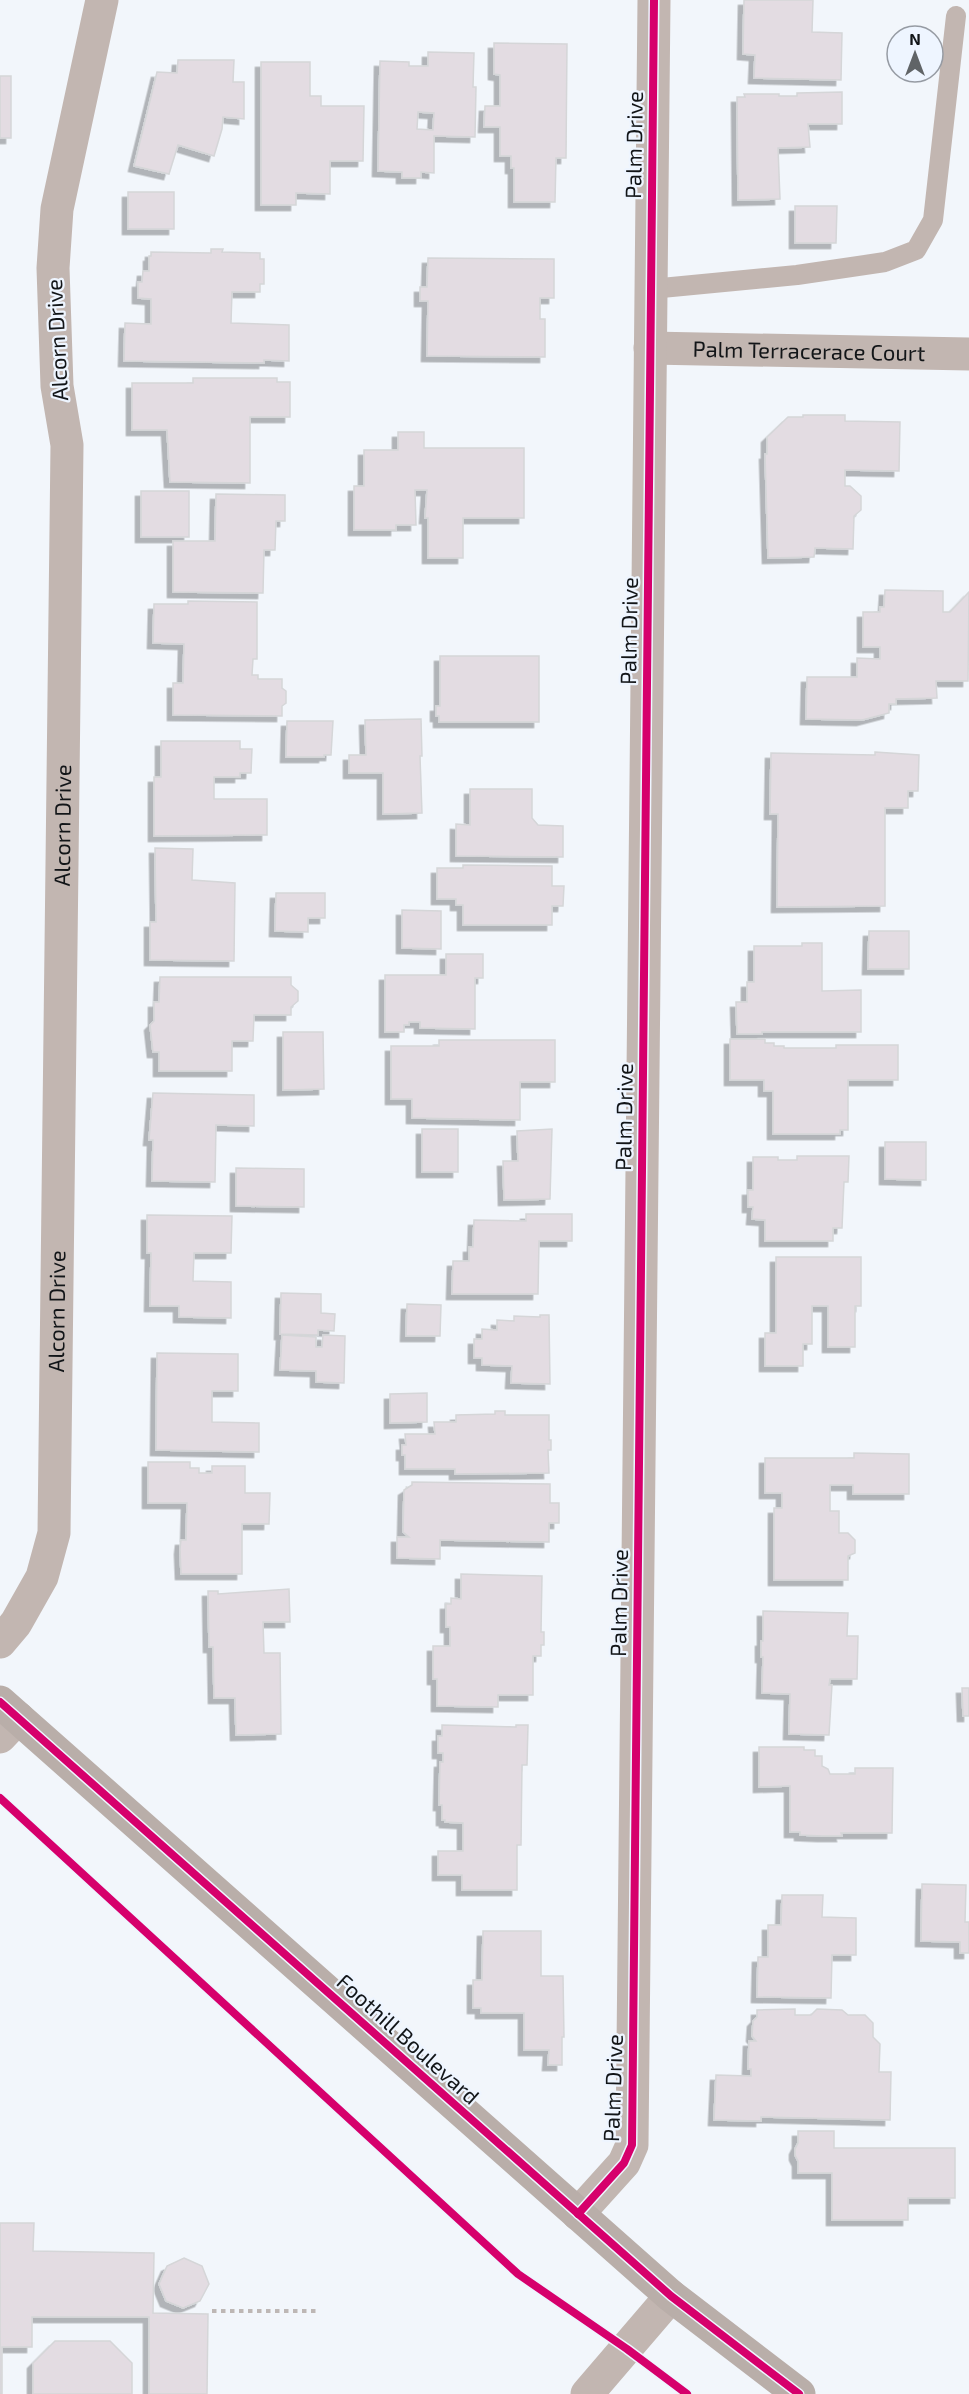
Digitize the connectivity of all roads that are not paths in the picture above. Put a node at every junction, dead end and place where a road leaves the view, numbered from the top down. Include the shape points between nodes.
1 (102, 0) edge
2 (654, 0) edge
3 (956, 16) dead end
4 (651, 289) junction
5 (650, 348) junction
6 (969, 354) edge
7 (0, 1642) edge
8 (6, 1719) edge
9 (578, 2214) junction
10 (671, 2295) junction
11 (587, 2394) edge
12 (799, 2394) edge

1 - 7 street, Alcorn Drive via 57,209 53,268 57,386 66,445 54,1533 42,1577
2 - 4 street, Palm Drive
3 - 4 lane via 933,220 916,250 885,262 797,275
4 - 5 street, Palm Drive
5 - 6 street, Palm Terracerace Court
5 - 9 street, Palm Drive via 632,2145 624,2163
8 - 9 main road, Foothill Boulevard via 351,2010
9 - 10 main road, Foothill Boulevard
10 - 11 street
10 - 12 main road, Foothill Boulevard

